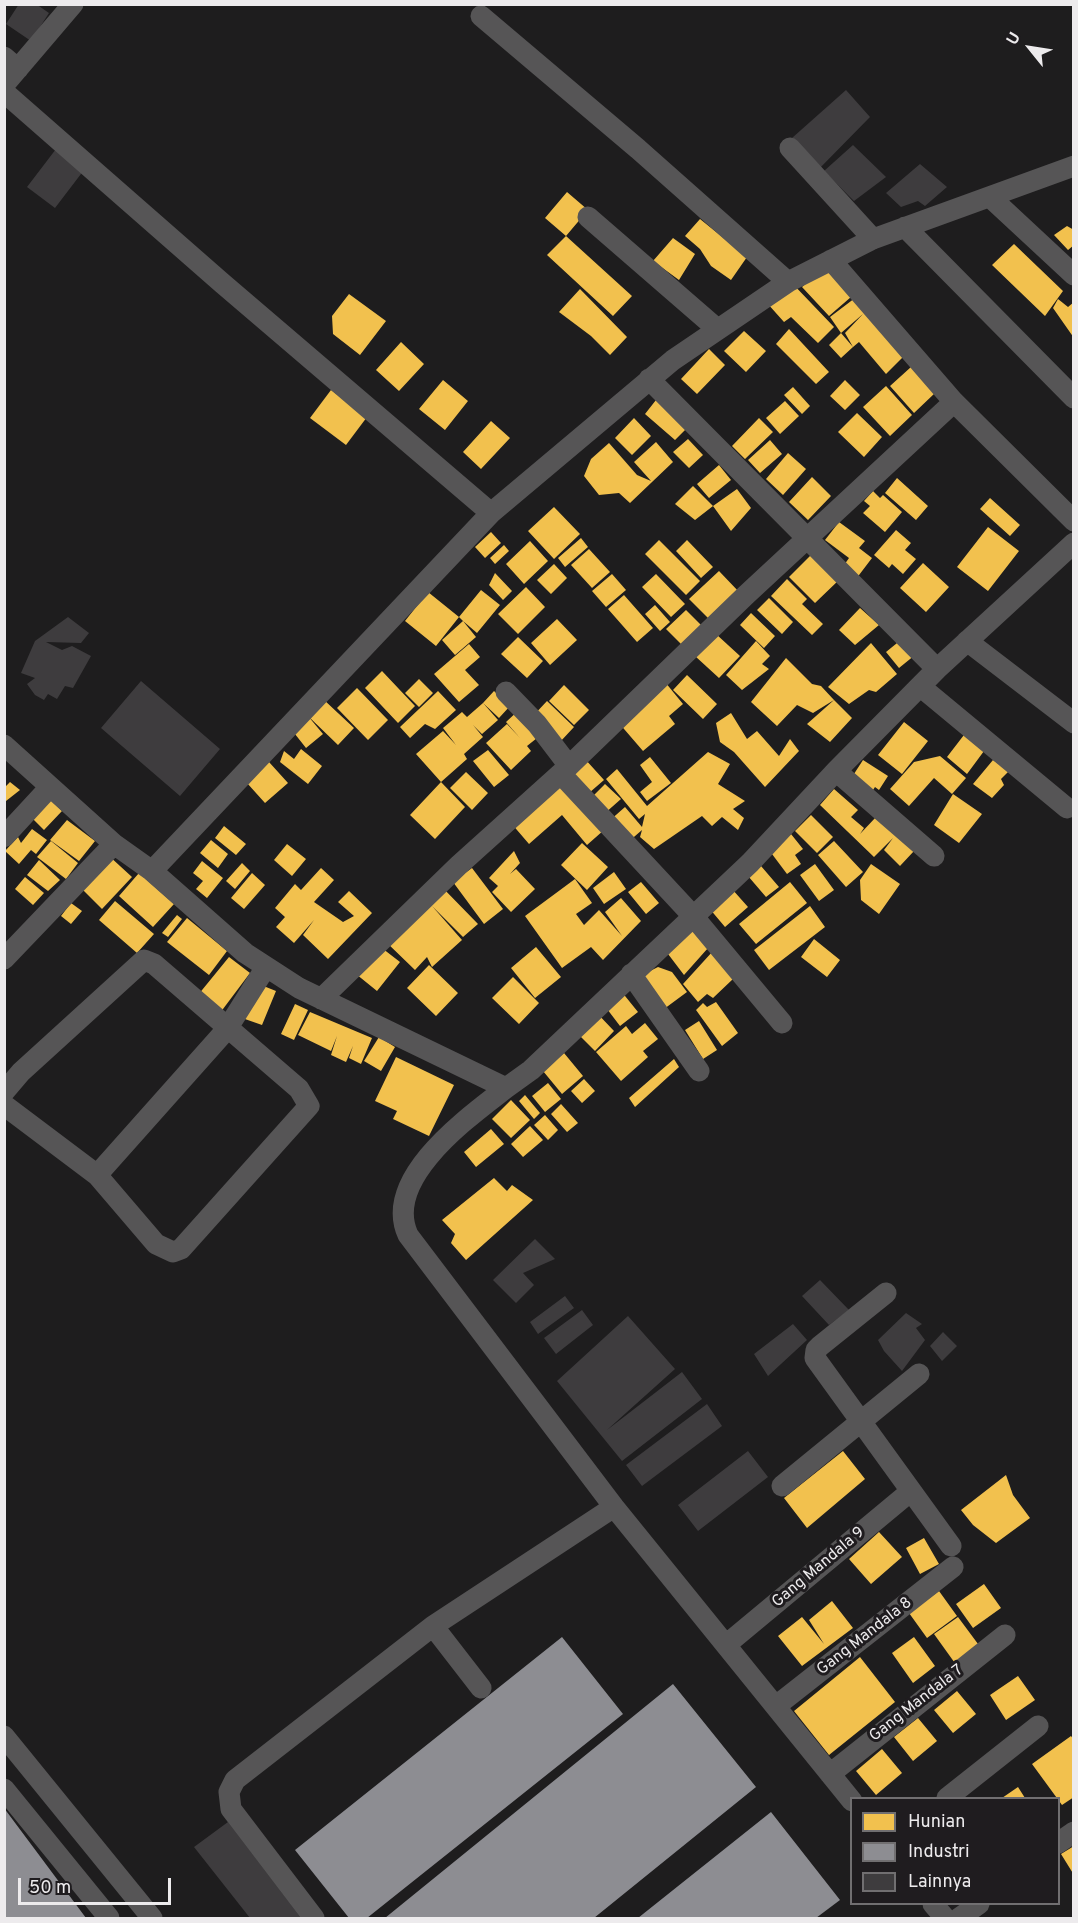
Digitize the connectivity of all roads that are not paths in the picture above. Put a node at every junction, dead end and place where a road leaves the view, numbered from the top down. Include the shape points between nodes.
1 (69, 6) edge
2 (481, 16) dead end
3 (11, 63) edge
4 (4, 85) edge
5 (4, 92) edge
6 (790, 148) dead end
7 (1074, 166) edge
8 (990, 196) junction
9 (588, 217) dead end
10 (905, 227) junction
11 (873, 239) junction
12 (831, 260) junction
13 (1074, 275) edge
14 (788, 282) junction
15 (716, 328) junction
16 (649, 379) junction
17 (1074, 398) edge
18 (954, 402) junction
19 (491, 513) junction
20 (1074, 521) edge
21 (808, 537) junction
22 (1071, 550) edge
23 (967, 641) junction
24 (937, 669) junction
25 (921, 687) junction
26 (506, 692) dead end
27 (1074, 723) edge
28 (4, 745) edge
29 (565, 770) junction
30 (836, 771) junction
31 (50, 787) junction
32 (1067, 808) dead end
33 (4, 837) edge
34 (114, 844) junction
35 (934, 856) dead end
36 (152, 871) junction
37 (693, 916) junction
38 (4, 959) edge
39 (266, 967) junction
40 (632, 974) junction
41 (321, 999) junction
42 (782, 1023) dead end
43 (227, 1029) junction
44 (699, 1071) dead end
45 (506, 1088) junction
46 (4, 1092) edge
47 (4, 1106) edge
48 (97, 1175) junction
49 (886, 1293) dead end
50 (919, 1374) dead end
51 (861, 1423) junction
52 (782, 1486) dead end
53 (911, 1491) junction
54 (614, 1507) junction
55 (951, 1546) dead end
56 (953, 1567) dead end
57 (433, 1626) junction
58 (1005, 1635) dead end
59 (727, 1644) junction
60 (481, 1688) dead end
61 (776, 1706) junction
62 (1038, 1726) dead end
63 (4, 1736) edge
64 (830, 1774) junction
65 (4, 1789) edge
66 (948, 1797) edge
67 (850, 1799) edge
68 (1074, 1832) edge
69 (1060, 1842) edge
70 (934, 1905) edge
71 (978, 1905) edge
72 (109, 1918) edge
73 (152, 1918) edge
74 (314, 1918) edge
75 (945, 1918) edge
76 (959, 1918) edge

1 - 3 street
2 - 14 street
3 - 4 street
5 - 19 street
6 - 11 street
7 - 8 street
8 - 10 street
8 - 13 street
9 - 15 street
10 - 11 street
10 - 17 street
11 - 12 street
12 - 14 street
12 - 18 street
14 - 15 street
15 - 16 street
16 - 19 street
16 - 21 street
18 - 20 street
18 - 21 street
19 - 36 street
21 - 24 street
21 - 29 street
22 - 23 street
23 - 24 street
23 - 27 street
24 - 25 street
25 - 30 street
25 - 32 street
26 - 29 street via 537,724
28 - 31 street
29 - 37 street
29 - 41 street via 459,865
30 - 35 street
30 - 37 street via 750,863
31 - 33 street
31 - 34 street
34 - 36 street
34 - 38 street
36 - 39 street
37 - 40 street
37 - 42 street
39 - 41 street
39 - 43 street
40 - 44 street
40 - 45 street via 531,1070
41 - 45 street
43 - 46 street via 154,964 144,960
43 - 48 street
43 - 48 street via 299,1089 308,1101 308,1110 182,1250 173,1252 156,1244
45 - 54 street via 434,1149 412,1183 404,1215 408,1235
47 - 48 street
49 - 51 street via 815,1354
50 - 51 street
51 - 52 street
51 - 53 street
53 - 55 street
53 - 59 street, Gang Mandala 9
54 - 57 street
54 - 59 street
56 - 61 street, Gang Mandala 8
57 - 60 street
57 - 74 street via 234,1780 229,1792 231,1809
58 - 64 street, Gang Mandala 7
59 - 61 street
61 - 64 street
62 - 66 street
63 - 73 street
64 - 67 street
65 - 72 street
68 - 69 street
70 - 75 street
71 - 76 street

